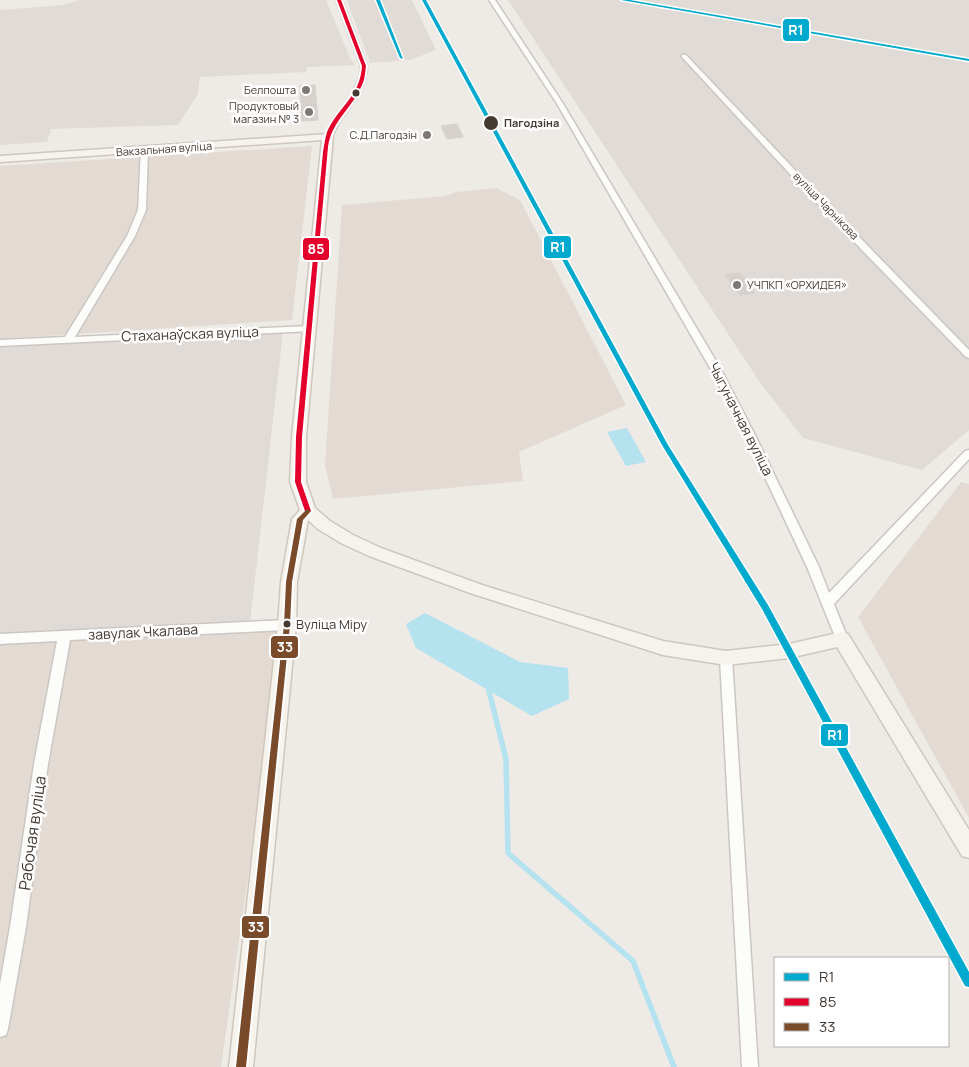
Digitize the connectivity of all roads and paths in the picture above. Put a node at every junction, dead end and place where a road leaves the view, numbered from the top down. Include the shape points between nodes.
1 (339, 0) edge
2 (492, 0) edge
3 (684, 56) dead end
4 (328, 137) junction
5 (144, 151) junction
6 (0, 159) edge
7 (310, 328) junction
8 (69, 339) junction
9 (0, 343) edge
10 (969, 355) edge
11 (969, 453) edge
12 (308, 511) junction
13 (827, 603) junction
14 (287, 625) junction
15 (64, 637) junction
16 (0, 639) edge
17 (842, 639) junction
18 (726, 658) junction
19 (969, 849) edge
20 (0, 1029) edge
21 (240, 1067) edge
22 (750, 1067) edge

1 - 4 street via 365,74
2 - 13 street, Чыгуначная вуліца via 559,102 714,366 755,445
3 - 10 street, вуліца Чарнікова
4 - 5 main road, Вакзальная вуліца
4 - 7 street
5 - 6 main road, Вакзальная вуліца
5 - 8 street via 142,210 131,236
7 - 8 street, Стаханаўская вуліца
7 - 12 street via 298,482
8 - 9 street, Стаханаўская вуліца
11 - 13 street
12 - 14 street via 300,519 289,582
12 - 18 street via 339,534 375,552 476,590 663,648
13 - 17 street, Чыгуначная вуліца
14 - 15 street, завулак Чкалава
14 - 21 street
15 - 16 street, завулак Чкалава
15 - 20 street, Рабочая вуліца
17 - 18 street via 795,650
17 - 19 street, Чыгуначная вуліца
18 - 22 street

